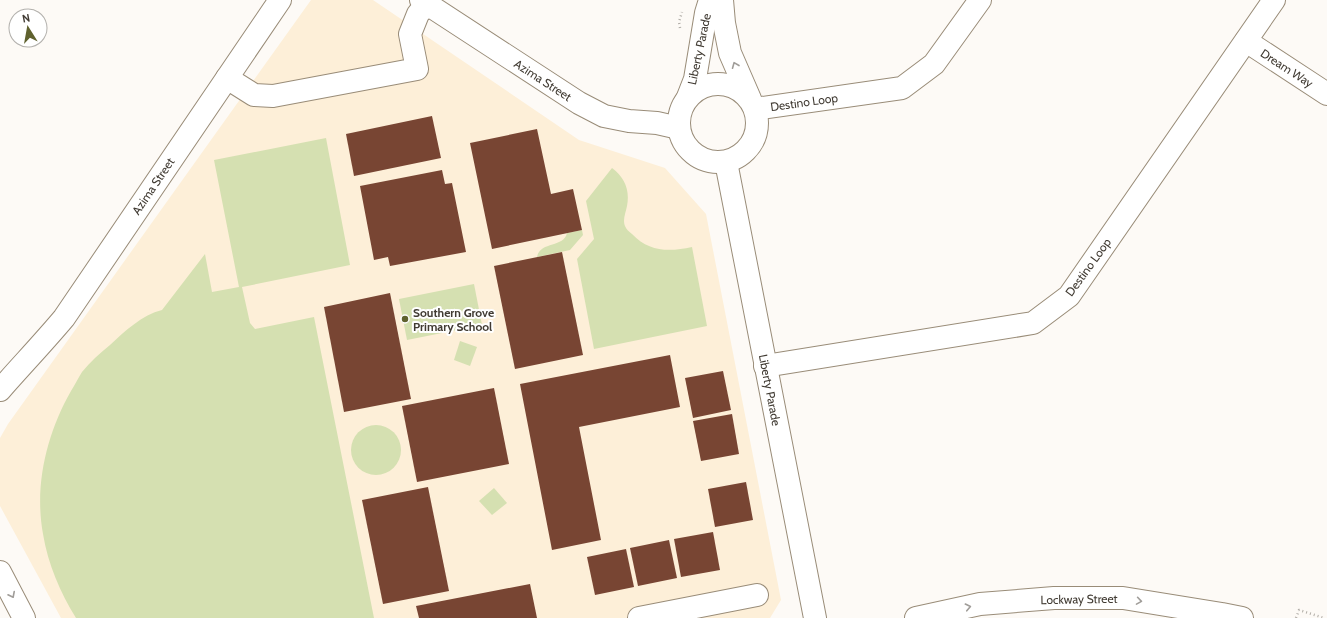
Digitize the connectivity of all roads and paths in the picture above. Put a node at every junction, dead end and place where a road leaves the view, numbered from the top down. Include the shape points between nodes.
1 (280, 0) edge
2 (710, 0) edge
3 (722, 0) edge
4 (980, 0) edge
5 (1274, 0) edge
6 (424, 2) edge
7 (1246, 41) junction
8 (227, 78) junction
9 (1327, 94) edge
10 (688, 97) junction
11 (753, 105) junction
12 (679, 128) junction
13 (726, 162) junction
14 (765, 366) junction
15 (19, 367) junction
16 (0, 376) edge
17 (0, 390) edge
18 (0, 572) edge
19 (757, 595) dead end
20 (698, 613) edge
21 (24, 618) edge
22 (639, 618) edge
23 (815, 618) edge
24 (916, 618) edge
25 (1242, 618) edge
26 (1296, 618) edge
27 (1324, 618) edge

1 - 8 street, Azima Street
2 - 10 street, Liberty Parade via 695,79
11 -> 3 street, Liberty Parade via 730,53
4 - 11 street, Destino Loop via 934,64 902,88 781,106
5 - 7 street, Destino Loop
6 - 8 street via 410,34 416,69 273,96 254,96
6 - 12 street, Azima Street via 579,103 604,116
7 - 9 street, Dream Way
7 - 14 street, Destino Loop via 1069,296 1033,323
8 - 15 street, Azima Street via 64,318 42,345
10 - 11 street via 707,85 726,84 744,93
10 - 12 street via 682,106
11 - 13 street via 758,120 757,132 746,152
12 - 13 street via 682,141 690,151 712,162
13 - 14 street, Liberty Parade
14 - 23 street, Liberty Parade
15 - 16 street
15 - 17 street
18 -> 21 street
19 - 20 street
20 - 22 street
24 -> 25 street, Lockway Street via 980,604 1054,598 1123,598
26 - 27 path via 1299,610

